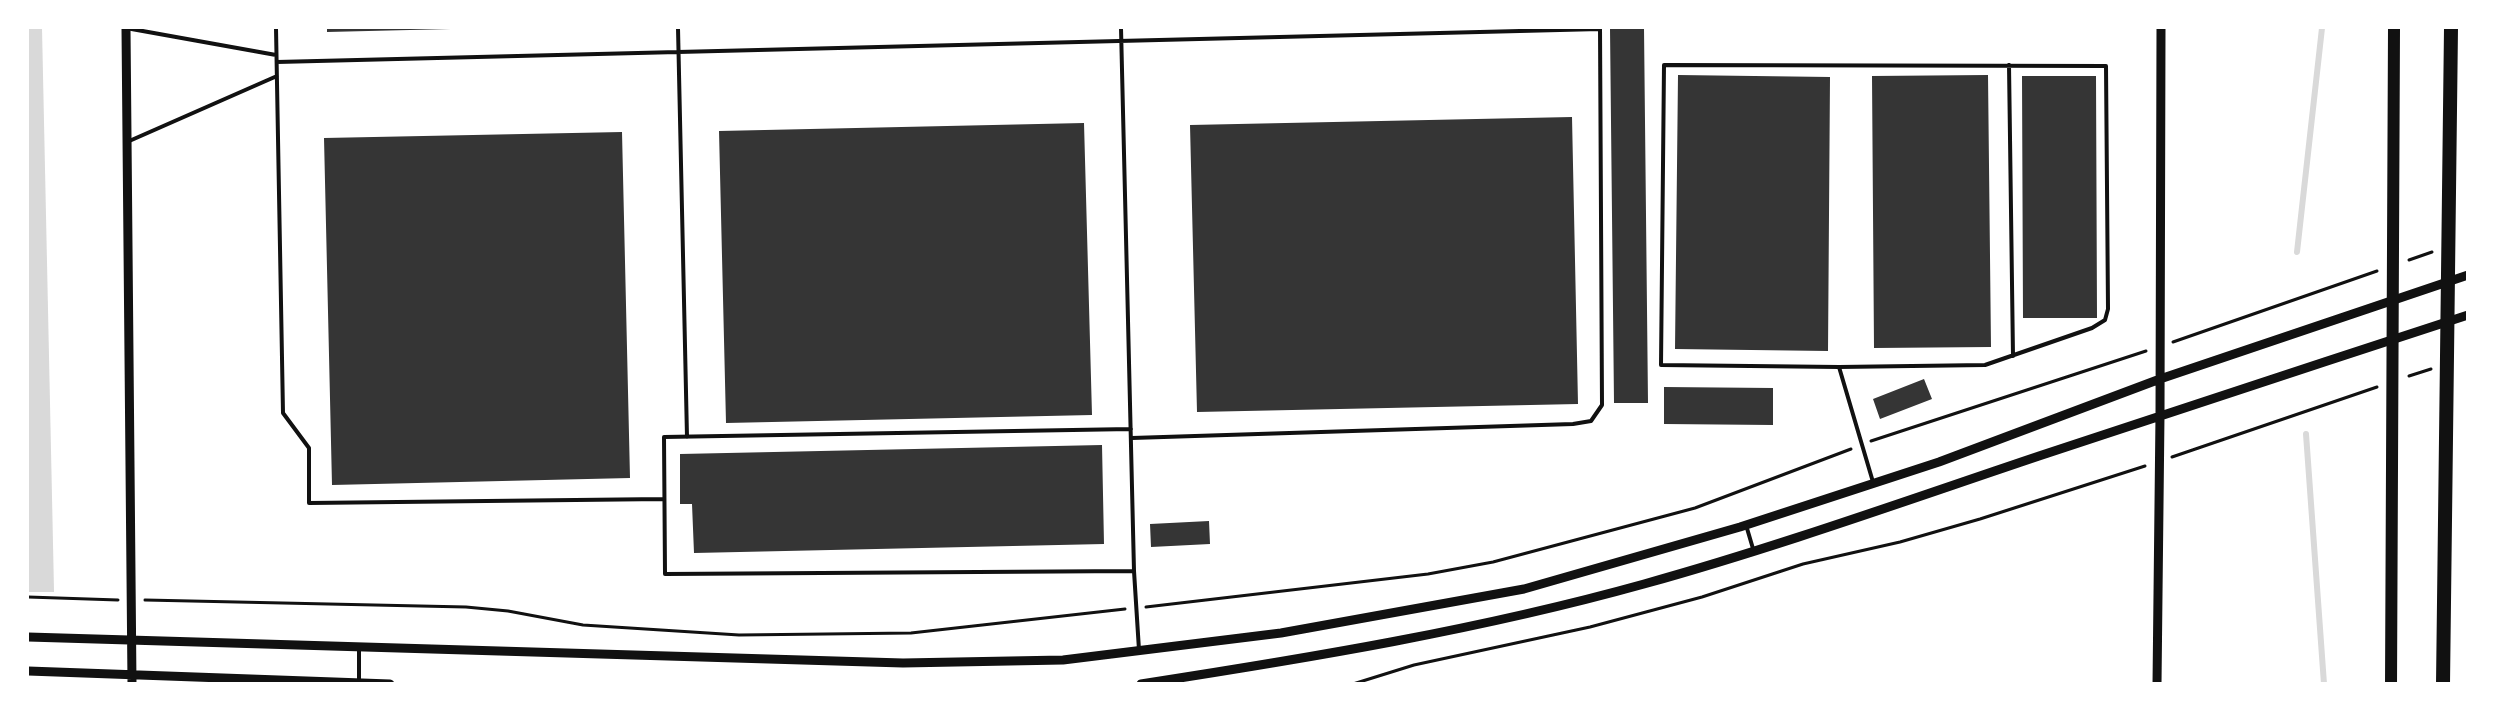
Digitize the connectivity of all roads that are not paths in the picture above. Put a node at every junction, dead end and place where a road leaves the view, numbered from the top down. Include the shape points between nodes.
1 (126, 28) edge
2 (276, 28) edge
3 (678, 28) edge
4 (1121, 28) edge
5 (1600, 28) edge
6 (2161, 28) edge
7 (2394, 28) edge
8 (2451, 28) edge
9 (1122, 41) junction
10 (678, 52) junction
11 (276, 55) junction
12 (277, 62) junction
13 (2009, 65) junction
14 (277, 76) junction
15 (127, 142) junction
16 (2468, 275) edge
17 (2393, 300) junction
18 (2468, 315) edge
19 (2393, 340) junction
20 (2013, 356) junction
21 (1839, 367) junction
22 (2160, 379) junction
23 (2160, 415) junction
24 (1131, 429) junction
25 (686, 437) junction
26 (1132, 438) junction
27 (1874, 483) junction
28 (664, 499) junction
29 (1746, 525) junction
30 (1754, 552) junction
31 (1134, 571) junction
32 (28, 637) edge
33 (133, 639) junction
34 (359, 646) junction
35 (1139, 650) junction
36 (28, 671) edge
37 (132, 679) edge
38 (358, 683) edge
39 (390, 684) edge
40 (1141, 684) edge
41 (2157, 684) edge
42 (2391, 684) edge
43 (2443, 684) edge

1 - 11 lane
1 - 15 street
2 - 11 lane
3 - 10 lane
4 - 9 lane
5 - 9 lane
5 - 26 lane via 1602,405 1591,421 1563,425
6 - 22 street
7 - 17 main road
8 - 43 highway
9 - 10 lane
9 - 24 lane
10 - 12 lane
10 - 25 lane
11 - 12 lane
12 - 14 lane
13 - 20 lane
13 - 20 lane via 2106,66 2108,309 2105,320 2092,328
13 - 21 lane via 1664,65 1661,365
14 - 15 lane
14 - 28 lane via 283,413 308,448 309,503
15 - 33 street
16 - 17 street
17 - 19 main road
17 - 22 street
18 - 19 street
19 - 23 street
19 - 42 main road
20 - 21 lane via 1985,365
21 - 27 lane
22 - 23 street
22 - 27 street
23 - 30 street
23 - 41 street
24 - 25 lane
24 - 26 lane
25 - 28 lane via 664,437
26 - 31 lane
27 - 29 street
28 - 31 lane via 665,574
29 - 30 lane
29 - 35 street via 1524,590 1281,632
30 - 40 street via 1643,584 1493,621 1288,661
31 - 35 lane
32 - 33 street
33 - 34 street
33 - 37 street
34 - 35 street via 903,663 1063,660
34 - 38 lane
36 - 37 street
37 - 38 street
38 - 39 street

